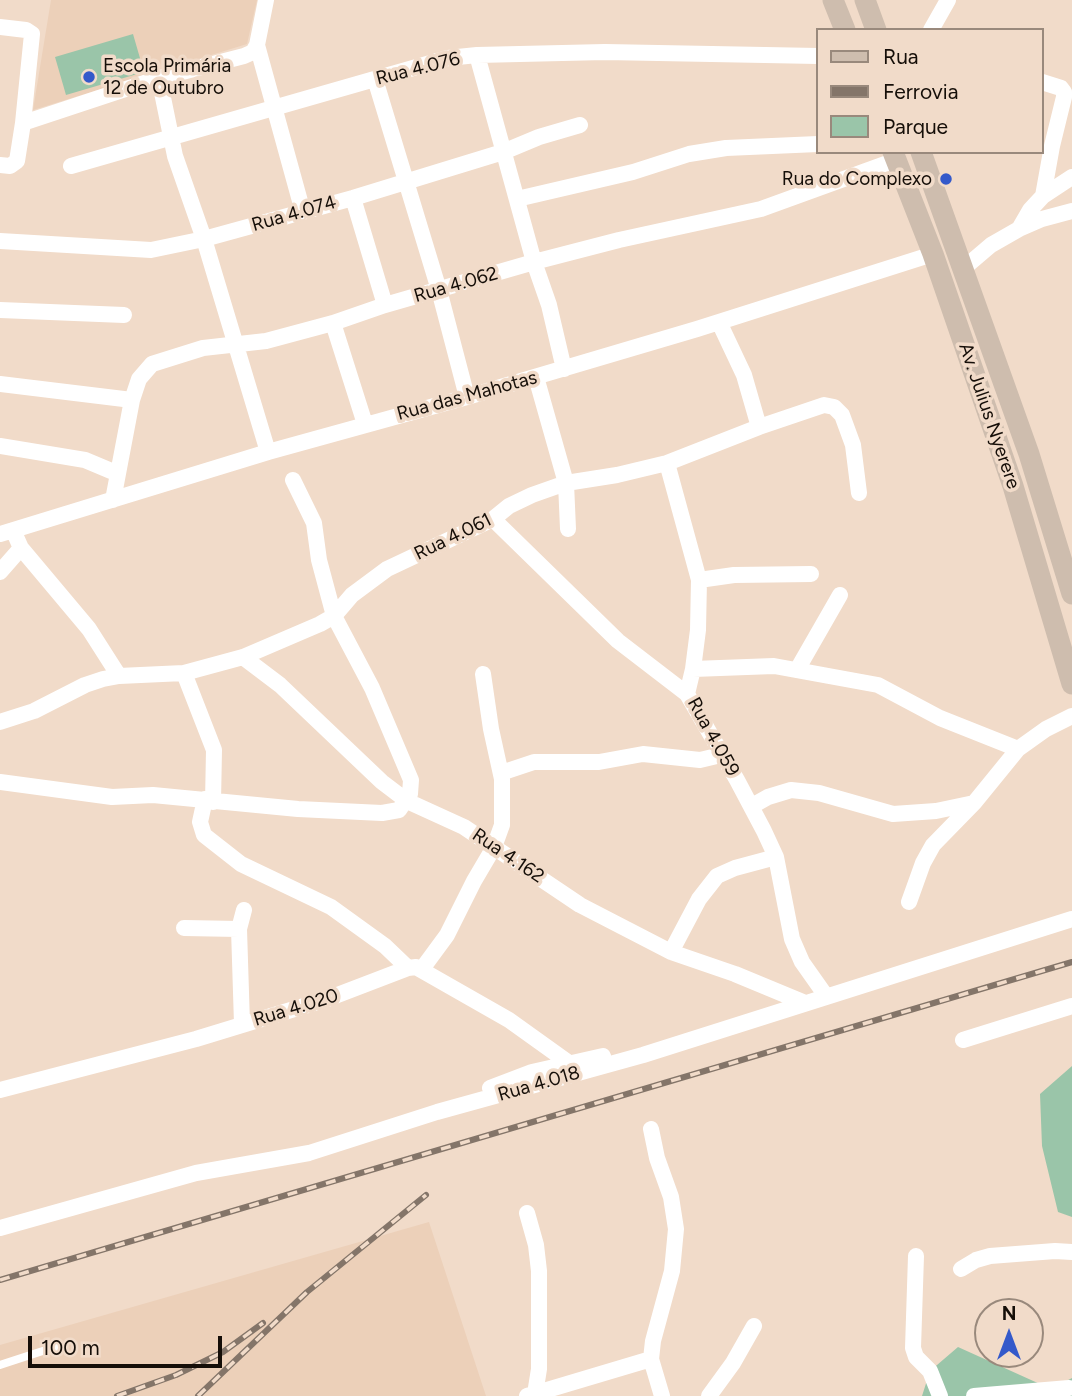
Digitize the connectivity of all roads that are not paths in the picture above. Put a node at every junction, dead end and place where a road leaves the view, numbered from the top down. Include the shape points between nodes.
1 (266, 0) edge
2 (833, 0) edge
3 (865, 0) edge
4 (948, 0) edge
5 (0, 27) edge
6 (844, 28) edge
7 (875, 28) edge
8 (932, 28) edge
9 (257, 45) junction
10 (477, 55) junction
11 (816, 56) edge
12 (159, 78) junction
13 (376, 79) junction
14 (1044, 83) edge
15 (274, 110) junction
16 (23, 123) junction
17 (580, 125) dead end
18 (173, 136) junction
19 (816, 144) edge
20 (503, 152) junction
21 (922, 154) edge
22 (895, 156) edge
23 (0, 165) edge
24 (72, 166) dead end
25 (1072, 177) edge
26 (407, 182) junction
27 (1043, 196) junction
28 (353, 198) junction
29 (517, 199) junction
30 (1072, 211) edge
31 (303, 212) junction
32 (1019, 229) junction
33 (204, 239) junction
34 (0, 241) edge
35 (933, 254) junction
36 (534, 262) junction
37 (964, 268) junction
38 (439, 290) junction
39 (385, 306) junction
40 (0, 310) edge
41 (124, 315) dead end
42 (719, 322) junction
43 (333, 323) junction
44 (235, 346) junction
45 (564, 369) junction
46 (536, 377) junction
47 (0, 384) edge
48 (467, 397) junction
49 (132, 400) junction
50 (365, 424) junction
51 (759, 427) junction
52 (0, 446) edge
53 (268, 452) junction
54 (667, 463) junction
55 (116, 473) junction
56 (293, 480) dead end
57 (566, 483) junction
58 (859, 493) dead end
59 (113, 500) junction
60 (493, 519) junction
61 (568, 529) dead end
62 (6, 532) edge
63 (21, 548) junction
64 (0, 572) edge
65 (811, 574) dead end
66 (699, 580) junction
67 (1072, 594) edge
68 (840, 595) dead end
69 (334, 616) junction
70 (243, 657) junction
71 (693, 669) junction
72 (797, 670) junction
73 (184, 673) junction
74 (482, 674) dead end
75 (119, 676) junction
76 (1072, 684) edge
77 (687, 694) junction
78 (1072, 716) edge
79 (0, 722) edge
80 (1018, 748) junction
81 (721, 755) junction
82 (501, 773) junction
83 (0, 782) edge
84 (209, 801) junction
85 (407, 801) junction
86 (974, 803) junction
87 (752, 806) junction
88 (494, 847) junction
89 (776, 857) junction
90 (909, 902) dead end
91 (244, 910) dead end
92 (1072, 919) edge
93 (184, 928) dead end
94 (239, 929) junction
95 (671, 953) junction
96 (415, 969) junction
97 (826, 996) junction
98 (805, 1003) junction
99 (1072, 1006) edge
100 (242, 1024) junction
101 (963, 1040) dead end
102 (643, 1055) junction
103 (569, 1063) junction
104 (0, 1090) edge
105 (437, 1112) junction
106 (651, 1129) dead end
107 (527, 1213) dead end
108 (0, 1228) edge
109 (1072, 1252) edge
110 (916, 1256) dead end
111 (961, 1269) dead end
112 (754, 1326) dead end
113 (58, 1346) dead end
114 (651, 1360) junction
115 (0, 1365) edge
116 (1069, 1388) dead end
117 (531, 1395) edge
118 (662, 1396) edge
119 (709, 1396) edge
120 (940, 1396) edge
121 (974, 1396) edge

1 - 9 street
2 - 6 main road
3 - 7 main road
4 - 8 street
5 - 16 street via 32,34
9 - 12 street via 244,56
9 - 15 street
10 - 11 street, Rua 4.076
10 - 13 street, Rua 4.076 via 448,58
10 - 20 street
12 - 16 street
12 - 18 street
13 - 15 street, Rua 4.076
13 - 26 street
14 - 27 street via 1061,88 1064,97
15 - 18 street, Rua 4.076
15 - 31 street
16 - 23 street via 17,161
17 - 20 street, Rua 4.074
18 - 24 street, Rua 4.076
18 - 33 street via 175,156
19 - 29 street via 689,154
20 - 26 street, Rua 4.074
20 - 29 street
21 - 37 main road, Av. Julius Nyerere
22 - 35 main road, Av. Julius Nyerere
22 - 36 street, Rua 4.062 via 761,209
25 - 27 street
26 - 28 street, Rua 4.074
26 - 38 street
27 - 32 street
28 - 31 street, Rua 4.074
28 - 39 street
29 - 36 street
30 - 32 street
31 - 33 street, Rua 4.074
32 - 37 street
33 - 34 street, Rua 4.074 via 151,250
33 - 44 street
35 - 42 street, Rua das Mahotas
35 - 76 main road, Av. Julius Nyerere via 1013,486
36 - 38 street, Rua 4.062
36 - 45 street
37 - 67 main road, Av. Julius Nyerere
38 - 39 street, Rua 4.062
38 - 48 street
39 - 43 street, Rua 4.062
40 - 41 street
42 - 45 street, Rua das Mahotas
42 - 51 street via 744,376
43 - 44 street, Rua 4.062
43 - 50 street
44 - 49 street, Rua 4.062 via 203,348 152,365 139,379
44 - 53 street
45 - 46 street, Rua das Mahotas
46 - 48 street, Rua das Mahotas
46 - 57 street
47 - 49 street
48 - 50 street, Rua das Mahotas
49 - 55 street, Rua 4.062
50 - 53 street, Rua das Mahotas
51 - 54 street, Rua 4.061
51 - 58 street, Rua 4.061 via 824,405 834,407 842,415 853,445
52 - 55 street via 85,460
53 - 59 street, Rua das Mahotas
54 - 57 street, Rua 4.061
54 - 66 street, Rua 4.059
55 - 59 street, Rua 4.062
56 - 69 street via 314,523
57 - 60 street, Rua 4.061 via 509,506
57 - 61 street
59 - 62 street, Rua das Mahotas
60 - 69 street, Rua 4.061 via 387,569 352,594
60 - 77 street via 618,641
62 - 63 street
63 - 64 street
63 - 75 street via 89,629
65 - 66 street
66 - 71 street, Rua 4.059
68 - 72 street
69 - 70 street, Rua 4.061
69 - 85 street via 408,771 412,788
70 - 73 street, Rua 4.061
70 - 85 street, Rua 4.162
71 - 72 street via 774,666
71 - 77 street, Rua 4.059
72 - 80 street via 878,685 940,718
73 - 75 street, Rua 4.061
73 - 84 street via 214,750
74 - 82 street
75 - 79 street, Rua 4.061 via 85,685
77 - 81 street, Rua 4.059
78 - 80 street
80 - 86 street
81 - 82 street via 700,760 643,754 599,762 534,762
81 - 87 street, Rua 4.059
82 - 88 street via 502,825
83 - 84 street via 112,797 153,795
84 - 85 street via 382,813 396,812
84 - 96 street via 200,822 204,835 241,864 331,907
85 - 88 street, Rua 4.162 via 464,827
86 - 87 street via 893,814 791,790
86 - 90 street via 933,845
87 - 89 street, Rua 4.059
88 - 95 street, Rua 4.162 via 580,905
88 - 96 street via 447,935
89 - 95 street via 717,876 699,899
89 - 97 street, Rua 4.059 via 792,939
91 - 94 street
92 - 97 street, Rua 4.018
93 - 94 street
94 - 100 street
95 - 98 street, Rua 4.162
96 - 100 street, Rua 4.020
96 - 103 street via 509,1020
97 - 98 street, Rua 4.018
98 - 102 street, Rua 4.018
99 - 101 street
100 - 104 street, Rua 4.020
102 - 103 street via 614,1054
102 - 105 street, Rua 4.018
103 - 105 street via 508,1081
105 - 108 street, Rua 4.018 via 309,1153 196,1174
106 - 114 street via 676,1228 672,1271
107 - 117 street via 539,1271 539,1369
109 - 111 street via 990,1256
110 - 120 street via 913,1348 930,1371
112 - 119 street
113 - 115 lane
114 - 117 street
114 - 118 street
116 - 121 street

